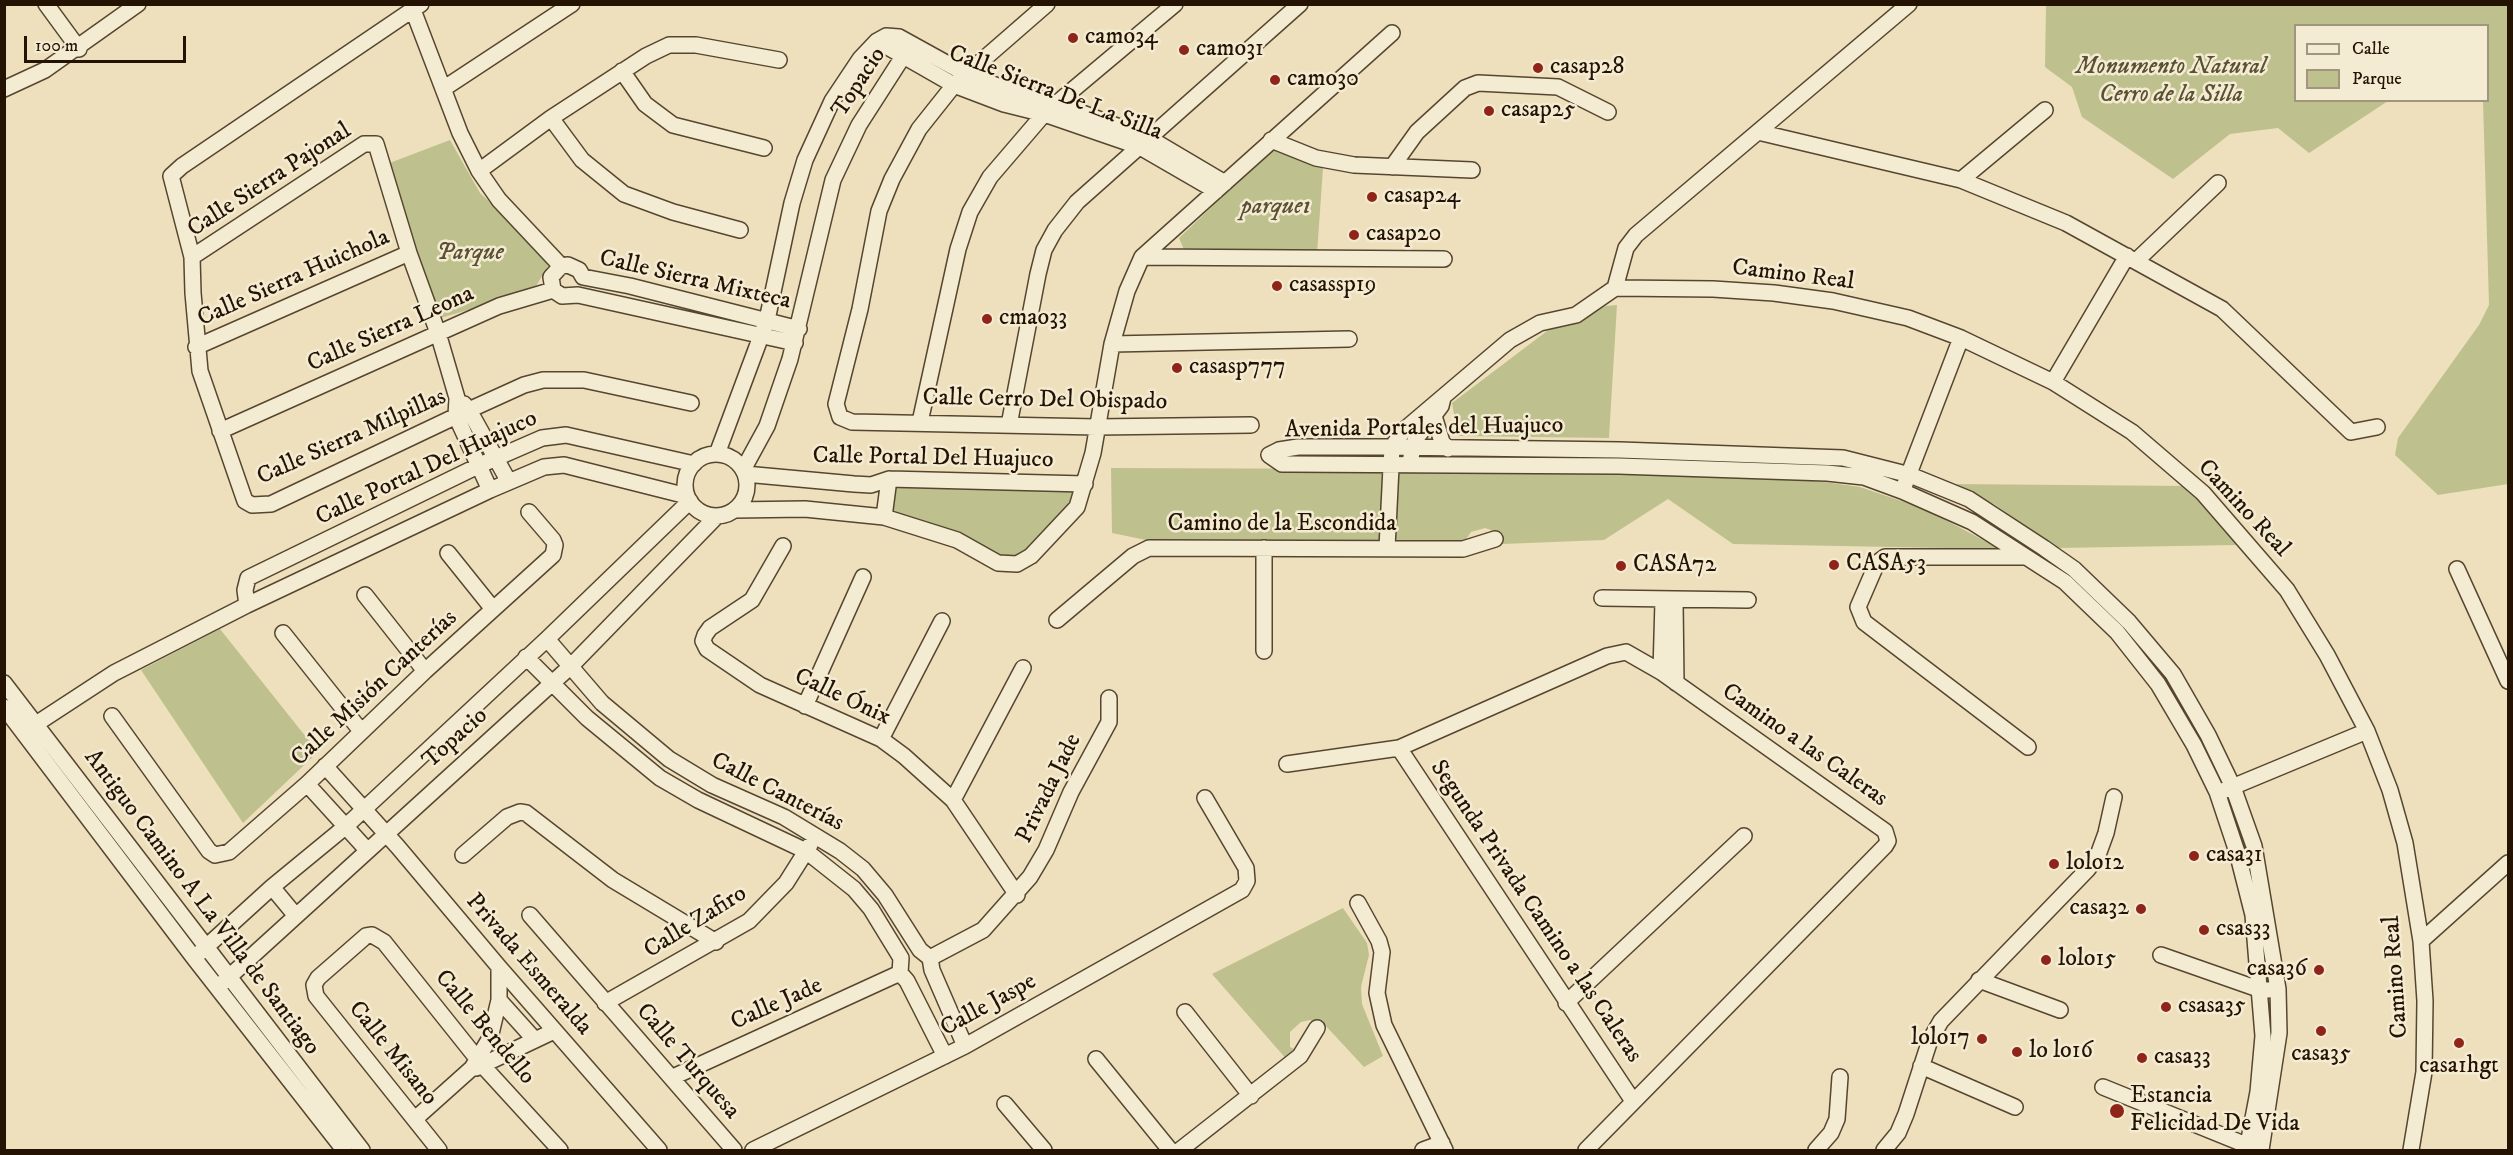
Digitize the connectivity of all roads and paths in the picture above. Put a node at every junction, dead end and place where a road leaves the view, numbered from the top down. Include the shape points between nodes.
1 (46, 4) edge
2 (138, 4) edge
3 (572, 4) edge
4 (1047, 4) edge
5 (1175, 4) edge
6 (1300, 4) edge
7 (1909, 4) edge
8 (417, 7) edge
9 (1392, 33) dead end
10 (877, 41) joint
11 (79, 49) junction
12 (907, 50) junction
13 (779, 60) dead end
14 (622, 71) junction
15 (960, 79) junction
16 (4, 89) edge
17 (443, 89) junction
18 (1058, 104) junction
19 (2045, 110) dead end
20 (1608, 112) dead end
21 (1044, 114) junction
22 (551, 118) junction
23 (1758, 132) junction
24 (1271, 140) junction
25 (1145, 142) junction
26 (764, 148) dead end
27 (1392, 167) junction
28 (1472, 170) dead end
29 (479, 171) junction
30 (1961, 180) junction
31 (2218, 183) dead end
32 (1221, 187) junction
33 (740, 230) dead end
34 (409, 253) junction
35 (192, 257) junction
36 (1142, 257) junction
37 (2132, 258) junction
38 (1444, 259) dead end
39 (561, 266) junction
40 (583, 277) junction
41 (1615, 288) junction
42 (553, 290) junction
43 (578, 295) junction
44 (714, 308) junction
45 (767, 320) junction
46 (710, 324) junction
47 (438, 333) junction
48 (761, 336) junction
49 (797, 336) junction
50 (1961, 338) junction
51 (1349, 339) dead end
52 (1112, 344) junction
53 (196, 347) junction
54 (2053, 382) junction
55 (1444, 396) junction
56 (691, 403) dead end
57 (463, 413) junction
58 (1434, 416) junction
59 (920, 422) junction
60 (1009, 425) junction
61 (1251, 425) dead end
62 (1096, 427) junction
63 (2377, 427) dead end
64 (220, 431) junction
65 (1392, 447) junction
66 (1412, 448) junction
67 (1448, 449) junction
68 (717, 454) junction
69 (496, 458) junction
70 (693, 464) junction
71 (1390, 464) junction
72 (1411, 464) junction
73 (480, 465) junction
74 (744, 472) junction
75 (1910, 475) junction
76 (889, 479) junction
77 (809, 481) junction
78 (509, 482) junction
79 (854, 484) junction
80 (1085, 484) junction
81 (490, 490) junction
82 (1902, 490) junction
83 (688, 499) junction
84 (805, 508) junction
85 (734, 510) junction
86 (529, 512) dead end
87 (853, 512) junction
88 (717, 516) junction
89 (884, 517) junction
90 (1495, 539) dead end
91 (783, 546) dead end
92 (1264, 548) junction
93 (1387, 548) junction
94 (2044, 548) junction
95 (448, 553) dead end
96 (2028, 557) junction
97 (2457, 569) dead end
98 (863, 577) dead end
99 (365, 595) dead end
100 (1602, 598) dead end
101 (1748, 600) dead end
102 (1669, 601) junction
103 (247, 605) junction
104 (493, 609) junction
105 (1057, 620) dead end
106 (942, 621) dead end
107 (283, 633) dead end
108 (547, 639) junction
109 (1264, 651) dead end
110 (526, 657) junction
111 (571, 666) junction
112 (1023, 668) dead end
113 (425, 671) junction
114 (1660, 672) junction
115 (2508, 681) edge
116 (552, 683) junction
117 (1676, 683) junction
118 (7, 696) edge
119 (1109, 698) dead end
120 (602, 703) junction
121 (805, 706) junction
122 (112, 716) dead end
123 (587, 718) junction
124 (36, 724) junction
125 (361, 731) junction
126 (2367, 731) junction
127 (882, 739) junction
128 (2028, 747) dead end
129 (1399, 748) junction
130 (1287, 764) dead end
131 (325, 766) junction
132 (307, 784) junction
133 (2233, 787) junction
134 (2217, 792) junction
135 (2114, 796) dead end
136 (1205, 798) dead end
137 (953, 800) junction
138 (364, 809) junction
139 (345, 827) junction
140 (386, 832) junction
141 (1744, 836) dead end
142 (817, 837) junction
143 (367, 850) junction
144 (806, 851) junction
145 (463, 855) dead end
146 (2508, 863) edge
147 (272, 887) junction
148 (1017, 895) junction
149 (1358, 903) dead end
150 (530, 915) dead end
151 (296, 916) junction
152 (2421, 941) junction
153 (716, 942) junction
154 (206, 948) junction
155 (2162, 956) dead end
156 (194, 958) junction
157 (901, 958) junction
158 (927, 960) junction
159 (499, 967) junction
160 (904, 977) junction
161 (1979, 981) junction
162 (224, 983) junction
163 (314, 985) joint
164 (2278, 989) junction
165 (2261, 990) junction
166 (499, 1000) junction
167 (605, 1003) junction
168 (1566, 1003) junction
169 (2060, 1010) dead end
170 (1185, 1012) dead end
171 (1317, 1028) dead end
172 (554, 1031) junction
173 (535, 1040) junction
174 (965, 1046) junction
175 (945, 1056) junction
176 (1096, 1059) dead end
177 (478, 1064) junction
178 (1921, 1066) junction
179 (673, 1077) junction
180 (1840, 1077) dead end
181 (2103, 1087) dead end
182 (1251, 1096) junction
183 (1634, 1101) junction
184 (1005, 1104) dead end
185 (2015, 1107) dead end
186 (415, 1119) junction
187 (1443, 1147) edge
188 (2254, 1149) edge
189 (344, 1150) edge
190 (362, 1150) edge
191 (439, 1150) edge
192 (560, 1150) edge
193 (659, 1150) edge
194 (734, 1150) edge
195 (753, 1150) edge
196 (1044, 1150) edge
197 (1170, 1150) edge
198 (1180, 1150) edge
199 (1423, 1150) edge
200 (1586, 1150) edge
201 (1816, 1150) edge
202 (1884, 1150) edge
203 (2411, 1150) edge

1 - 11 street
2 - 11 street
3 - 17 street
4 - 15 street
5 - 18 street
6 - 25 street
7 - 23 street
8 - 17 street, Calle Sierra Mixteca
8 - 35 street via 171,176
9 - 24 street
10 - 12 street, Calle Sierra De La Silla
10 - 45 street, Topacio via 832,101 805,160
11 - 16 street
12 - 15 street, Calle Sierra De La Silla
12 - 49 street, Topacio via 859,125 833,180
13 - 14 street via 677,44
14 - 22 street
14 - 26 street via 645,104 673,125
15 - 18 street, Calle Sierra De La Silla
15 - 21 street, Calle Sierra De La Silla via 1004,104
15 - 59 street, Calle Cerro Del Obispado via 919,129 879,211 836,404 840,417 852,423
17 - 29 street, Calle Sierra Mixteca
18 - 21 street
18 - 25 street, Calle Sierra De La Silla
19 - 30 street
20 - 27 street via 1558,87 1478,83 1465,88 1417,132
21 - 25 street, Calle Sierra De La Silla
21 - 59 street via 990,177 970,212 958,249
22 - 29 street
22 - 33 street via 582,160 624,194 673,213
23 - 30 street
23 - 41 street via 1631,240
24 - 27 street via 1335,162
24 - 32 street
25 - 32 street, Calle Sierra De La Silla
25 - 60 street via 1077,202 1044,250
27 - 28 street
29 - 39 street, Calle Sierra Mixteca via 499,200
30 - 37 street via 2066,223
31 - 37 street
32 - 36 street
34 - 35 street, Calle Sierra Pajonal via 379,148 373,142 364,144
34 - 47 street
34 - 53 street, Calle Sierra Huichola
35 - 53 street
36 - 38 street
36 - 52 street via 1126,291
37 - 54 street
37 - 63 street via 2222,309 2351,432
39 - 40 street, Calle Sierra Mixteca via 579,270
39 - 42 street via 551,277
40 - 43 street
40 - 44 street, Calle Sierra Mixteca
41 - 50 street, Camino Real via 1713,289 1833,301 1908,318
41 - 55 street via 1576,315 1526,330
42 - 43 street, Calle Sierra Leona via 562,296
42 - 47 street, Calle Sierra Leona via 499,306
43 - 46 street, Calle Sierra Leona
44 - 45 street, Calle Sierra Mixteca
44 - 46 street
45 - 48 street, Topacio
45 - 49 street, Calle Sierra Mixteca
46 - 48 street, Calle Sierra Leona
47 - 57 street
47 - 64 street, Calle Sierra Leona
48 - 49 street, Calle Sierra Leona
48 - 68 street, Topacio
49 - 74 street, Topacio via 767,426
50 - 54 street, Camino Real
50 - 75 street
51 - 52 street
52 - 62 street
53 - 64 street via 200,372
54 - 126 street, Camino Real via 2132,432 2203,493 2287,590
55 - 58 street
55 - 65 street via 1415,418
56 - 57 street, Calle Sierra Milpillas via 561,378 524,385
57 - 64 street, Calle Sierra Milpillas via 271,504 252,505 245,501
57 - 69 street
57 - 73 street
58 - 66 street
58 - 67 street
59 - 60 street, Calle Cerro Del Obispado
60 - 62 street, Calle Cerro Del Obispado
61 - 62 street, Calle Cerro Del Obispado
62 - 80 street
65 - 66 street, Avenida Portales del Huajuco
65 - 71 street
65 - 71 street, Avenida Portales del Huajuco via 1298,447 1269,455 1282,464
66 - 67 street, Avenida Portales del Huajuco
66 - 72 street
67 - 75 street, Avenida Portales del Huajuco via 1774,454 1843,458
68 - 70 street
68 - 74 street via 728,456
69 - 70 street, Calle Portal Del Huajuco via 542,438 566,435
69 - 73 street, Calle Portal Del Huajuco
69 - 78 street
70 - 83 street via 685,485
71 - 72 street, Avenida Portales del Huajuco
71 - 93 street
72 - 82 street, Avenida Portales del Huajuco via 1827,472 1864,477
73 - 81 street
73 - 103 street, Calle Portal Del Huajuco via 248,578
74 - 77 street, Calle Portal Del Huajuco
74 - 85 street via 746,494
75 - 82 street
75 - 94 street, Avenida Portales del Huajuco via 1969,499
76 - 79 street, Calle Portal Del Huajuco via 871,485
76 - 80 street, Calle Portal Del Huajuco
76 - 89 street
77 - 79 street, Calle Portal Del Huajuco
77 - 84 street
78 - 81 street, Calle Portal Del Huajuco
78 - 83 street, Calle Portal Del Huajuco via 544,467 564,465
79 - 87 street
80 - 89 street via 1077,507 1066,522 1031,556 1017,564 998,563 957,540
81 - 103 street, Calle Portal Del Huajuco
82 - 96 street, Avenida Portales del Huajuco via 1972,522
83 - 88 street via 706,514
83 - 108 street, Topacio
84 - 85 street
84 - 87 street
85 - 88 street
86 - 104 street, Calle Misión Canterías via 555,545 553,555
87 - 89 street
88 - 111 street, Topacio
90 - 93 street, Camino de la Escondida via 1462,549
91 - 121 street, Calle Ónix via 752,600 710,628 703,641 710,652 739,672
92 - 93 street, Camino de la Escondida
92 - 105 street, Camino de la Escondida via 1149,548 1133,556
92 - 109 street
94 - 96 street
94 - 133 street, Avenida Portales del Huajuco via 2074,569 2129,622 2173,674
95 - 104 street
96 - 128 street via 1885,557 1877,563 1858,607 1864,622
96 - 134 street, Avenida Portales del Huajuco via 2065,582 2117,632 2158,684
97 - 115 street
98 - 121 street
99 - 113 street
100 - 102 street
101 - 102 street
102 - 114 street
102 - 117 street
103 - 124 street, Calle Portal Del Huajuco via 114,674
104 - 113 street, Calle Misión Canterías
106 - 127 street
107 - 125 street
108 - 110 street, Topacio
108 - 111 street, Calle Canterías
110 - 116 street, Calle Canterías
110 - 138 street, Topacio
111 - 116 street, Topacio
111 - 120 street, Calle Canterías
112 - 137 street
113 - 125 street, Calle Misión Canterías
114 - 117 street, Camino a las Caleras
114 - 129 street, Camino a las Caleras via 1632,654 1613,654
116 - 123 street, Calle Canterías
116 - 140 street, Topacio
117 - 183 street, Camino a las Caleras via 1885,831 1888,841
118 - 124 street, Antiguo Camino A La Villa de Santiago
118 - 156 street
119 - 148 street, Privada Jade via 1109,722 1071,792 1046,850
120 - 123 street
120 - 142 street, Calle Canterías via 692,775
121 - 127 street, Calle Ónix
122 - 132 street, Calle Misión Canterías via 215,855 229,852
123 - 144 street, Calle Canterías via 660,778
124 - 154 street, Antiguo Camino A La Villa de Santiago
125 - 131 street, Calle Misión Canterías
126 - 133 street
126 - 152 street, Camino Real via 2405,843
127 - 137 street, Calle Ónix
129 - 130 street, Camino a las Caleras
129 - 168 street, Segunda Privada Camino a las Caleras
131 - 132 street, Calle Misión Canterías
131 - 138 street, Privada Esmeralda
132 - 139 street
133 - 134 street
133 - 164 street, Avenida Portales del Huajuco via 2254,846
134 - 165 street, Avenida Portales del Huajuco via 2253,915
135 - 161 street via 2106,833 2088,869
136 - 174 street, Calle Jaspe via 1246,868 1247,881 1242,890
137 - 148 street, Calle Ónix
138 - 139 street, Topacio
138 - 140 street, Privada Esmeralda
139 - 143 street
139 - 147 street, Topacio
140 - 143 street, Topacio
140 - 159 street, Privada Esmeralda
141 - 168 street
142 - 144 street, Calle Zafiro
142 - 158 street, Calle Canterías via 863,869 885,895
143 - 151 street, Topacio
144 - 153 street, Calle Zafiro via 764,909
144 - 157 street, Calle Canterías via 854,889
145 - 153 street via 507,817 520,812 537,819 613,880
146 - 152 street
147 - 151 street
147 - 154 street, Topacio
148 - 158 street, Calle Jade via 982,930
149 - 187 street via 1382,952 1377,993 1384,1024
150 - 167 street, Calle Turquesa
151 - 162 street, Topacio
152 - 203 street, Camino Real via 2424,1072
153 - 167 street, Calle Zafiro
154 - 156 street, Topacio
154 - 162 street, Antiguo Camino A La Villa de Santiago
155 - 165 street
156 - 162 street
157 - 158 street, Calle Jade via 906,952
157 - 160 street
158 - 160 street, Calle Jade via 927,978 920,982
158 - 174 street, Calle Canterías
159 - 166 street
159 - 172 street, Privada Esmeralda
160 - 175 street
160 - 179 street, Calle Jade
161 - 169 street
161 - 178 street via 1941,1021
162 - 189 street
162 - 190 street, Antiguo Camino A La Villa de Santiago
163 - 177 street, Calle Bendello via 361,938 372,935 384,942
163 - 186 street, Calle Misano via 316,996
164 - 165 street
164 - 188 street, Avenida Portales del Huajuco via 2279,1033
165 - 188 street, Avenida Portales del Huajuco via 2263,1036
166 - 173 street
166 - 177 street via 490,1038
167 - 179 street, Calle Turquesa
168 - 183 street, Segunda Privada Camino a las Caleras
170 - 182 street
171 - 182 street via 1300,1056
172 - 173 street
172 - 193 street, Privada Esmeralda
173 - 177 street
174 - 175 street, Calle Jaspe
175 - 195 street, Calle Jaspe
176 - 197 street
177 - 186 street
177 - 192 street, Calle Bendello
178 - 185 street
178 - 202 street via 1898,1133
179 - 194 street, Calle Turquesa
180 - 201 street via 1837,1119
181 - 188 street
182 - 198 street
183 - 200 street, Camino a las Caleras
184 - 196 street
186 - 191 street, Calle Misano
187 - 199 street

